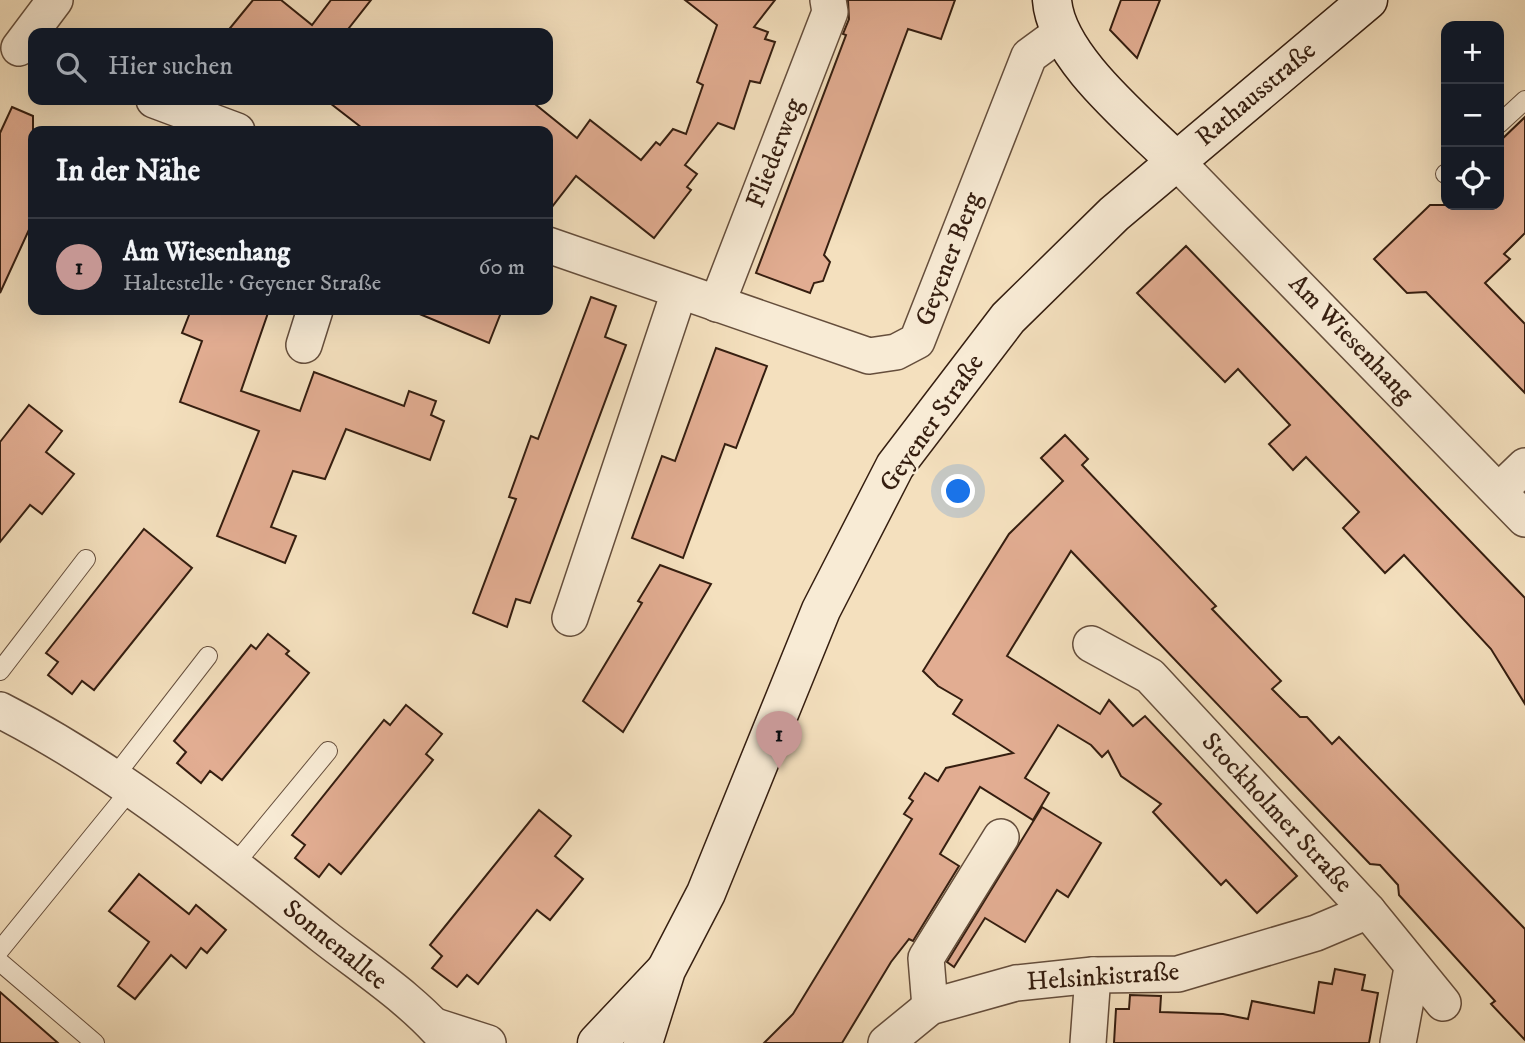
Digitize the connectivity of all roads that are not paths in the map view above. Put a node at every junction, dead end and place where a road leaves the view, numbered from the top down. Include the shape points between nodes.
1 (55, 0) edge
2 (828, 0) edge
3 (1368, 0) edge
4 (1056, 17) edge
5 (31, 28) edge
6 (1525, 100) edge
7 (167, 105) edge
8 (1504, 119) edge
9 (224, 126) edge
10 (1176, 161) junction
11 (553, 247) edge
12 (679, 292) junction
13 (717, 304) junction
14 (313, 315) edge
15 (304, 345) dead end
16 (1525, 466) edge
17 (1499, 491) junction
18 (1525, 519) edge
19 (86, 559) dead end
20 (570, 618) dead end
21 (1091, 645) dead end
22 (208, 656) dead end
23 (0, 671) edge
24 (0, 710) edge
25 (328, 751) dead end
26 (123, 782) junction
27 (1001, 837) dead end
28 (234, 865) junction
29 (1368, 911) junction
30 (0, 950) edge
31 (0, 962) edge
32 (1412, 968) junction
33 (666, 970) junction
34 (1093, 975) junction
35 (1443, 1003) dead end
36 (930, 1007) junction
37 (442, 1034) edge
38 (94, 1043) edge
39 (488, 1043) edge
40 (597, 1043) edge
41 (643, 1043) edge
42 (886, 1043) edge
43 (1088, 1043) edge
44 (1398, 1043) edge

1 - 5 street
2 - 13 street, Fliederweg via 830,12
3 - 10 street, Rathausstraße
4 - 10 street via 1081,64
4 - 13 street, Geyener Berg via 1029,56 917,341 896,352 869,356
6 - 8 lane
7 - 9 street
10 - 17 street, Am Wiesenhang
10 - 33 street, Geyener Straße via 1114,214 1008,318 895,466 821,610 706,893
11 - 12 street, Geyener Berg
12 - 13 street, Geyener Berg
12 - 20 street
14 - 15 street
16 - 17 street
17 - 18 street, Am Wiesenhang
19 - 23 lane
21 - 29 street, Stockholmer Straße via 1150,676
22 - 26 lane
24 - 26 street, Sonnenallee via 59,740
25 - 28 lane
26 - 28 street, Sonnenallee
26 - 30 lane
27 - 36 street via 926,958
28 - 37 street, Sonnenallee
29 - 32 street, Stockholmer Straße
29 - 34 street, Helsinkistraße via 1316,933 1178,974
31 - 38 lane
32 - 35 street, Stockholmer Straße
32 - 44 street
33 - 40 street, Geyener Straße
33 - 41 street, Geyener Straße
34 - 36 street, Helsinkistraße via 1016,983
34 - 43 street
36 - 42 street, Helsinkistraße
37 - 39 street, Sonnenallee

